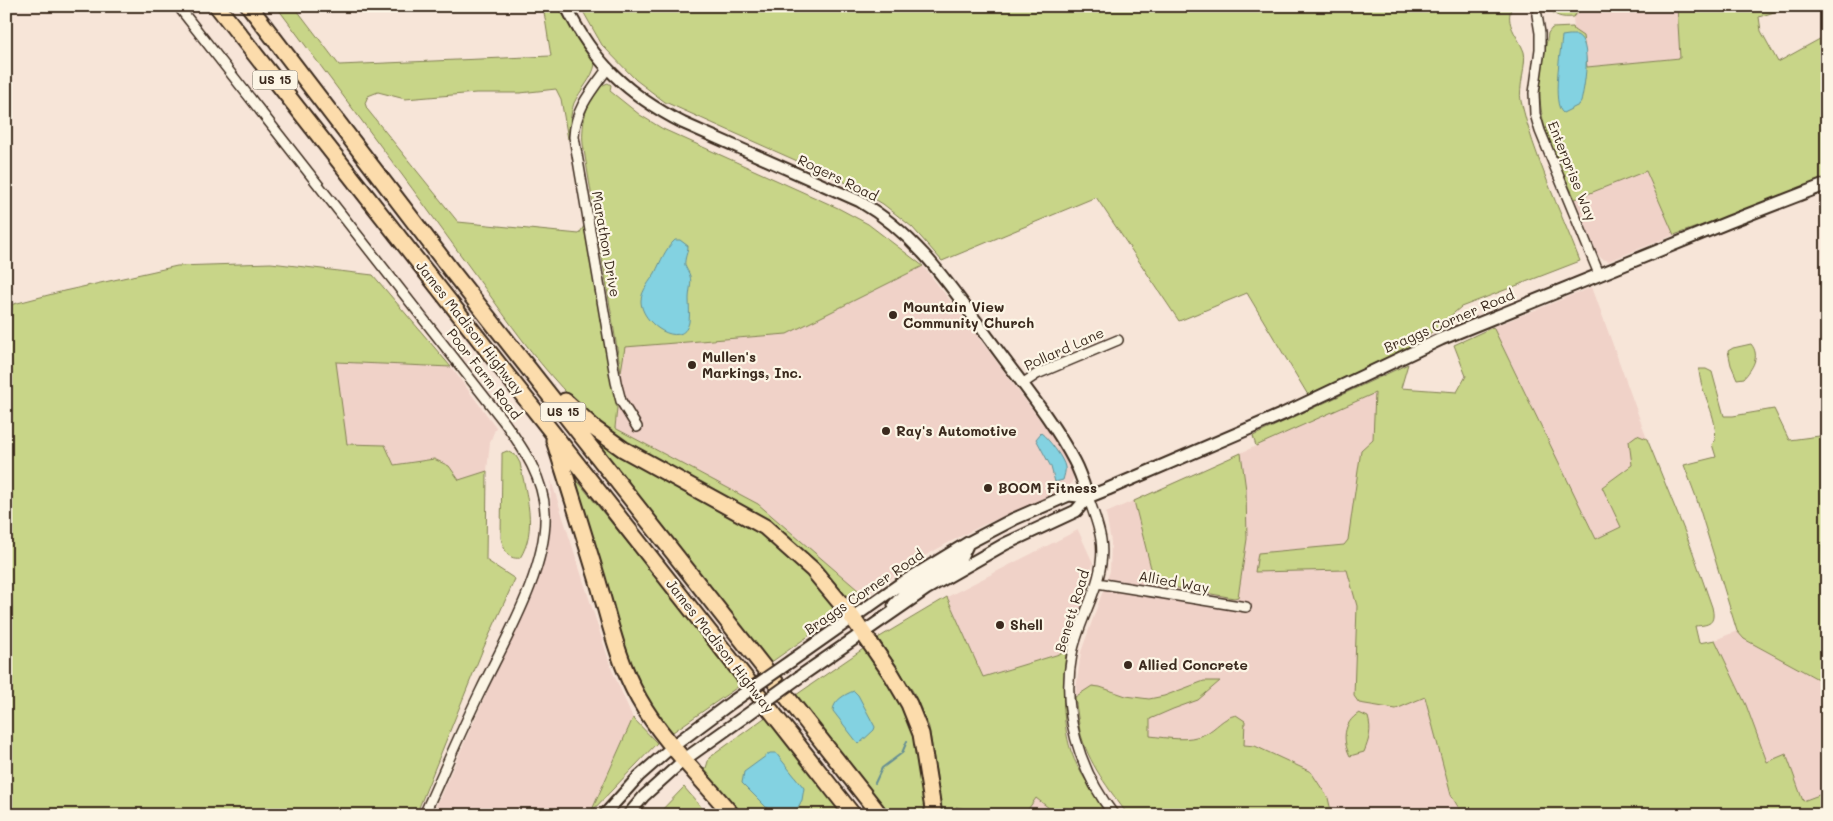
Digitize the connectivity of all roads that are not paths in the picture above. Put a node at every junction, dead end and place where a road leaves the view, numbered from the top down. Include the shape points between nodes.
1 (178, 6) edge
2 (217, 6) edge
3 (249, 6) edge
4 (566, 6) edge
5 (1537, 15) dead end
6 (608, 68) junction
7 (1827, 184) edge
8 (1599, 274) junction
9 (1118, 340) dead end
10 (516, 353) junction
11 (1022, 384) junction
12 (637, 427) dead end
13 (552, 431) junction
14 (1088, 497) junction
15 (968, 543) junction
16 (1097, 583) junction
17 (1246, 607) dead end
18 (852, 617) junction
19 (881, 619) junction
20 (862, 633) junction
21 (673, 746) junction
22 (684, 760) junction
23 (424, 815) edge
24 (604, 815) edge
25 (628, 815) edge
26 (732, 815) edge
27 (853, 815) edge
28 (880, 815) edge
29 (934, 815) edge
30 (1114, 815) edge

1 - 23 street, Poor Farm Road via 505,423 536,472 545,513 544,541 538,564
2 - 13 highway, James Madison Highway / US 15
3 - 10 highway, James Madison Highway / US 15
4 - 6 street, Rogers Road via 583,39
5 - 8 street, Enterprise Way via 1540,49 1534,93 1535,114
6 - 11 street, Rogers Road via 640,98 662,112 843,193 891,222 934,265
6 - 12 street, Marathon Drive via 581,107 574,137 616,382 621,400
7 - 8 main road, Braggs Corner Road
8 - 14 main road, Braggs Corner Road via 1427,345 1283,414
9 - 11 street, Pollard Lane via 1037,374
10 - 18 highway via 609,440 764,527 813,570
10 - 28 highway, James Madison Highway / US 15
11 - 14 street, Rogers Road via 1069,451
13 - 21 highway via 616,647 640,701
13 - 27 highway, James Madison Highway / US 15
14 - 15 main road, Braggs Corner Road via 1069,495
14 - 16 street, Benett Road via 1102,540
14 - 19 main road, Braggs Corner Road via 1076,511 984,555
15 - 18 main road, Braggs Corner Road
15 - 19 main road via 962,556 906,591
16 - 17 street, Allied Way
16 - 30 street, Benett Road via 1072,654 1069,700 1074,735 1088,772
18 - 20 highway
18 - 21 main road, Braggs Corner Road, bridge
19 - 20 main road, Braggs Corner Road
20 - 22 main road, Braggs Corner Road, bridge
20 - 29 highway via 901,689 915,719 925,753
21 - 22 highway
21 - 24 street via 639,776
22 - 25 street
22 - 26 highway

